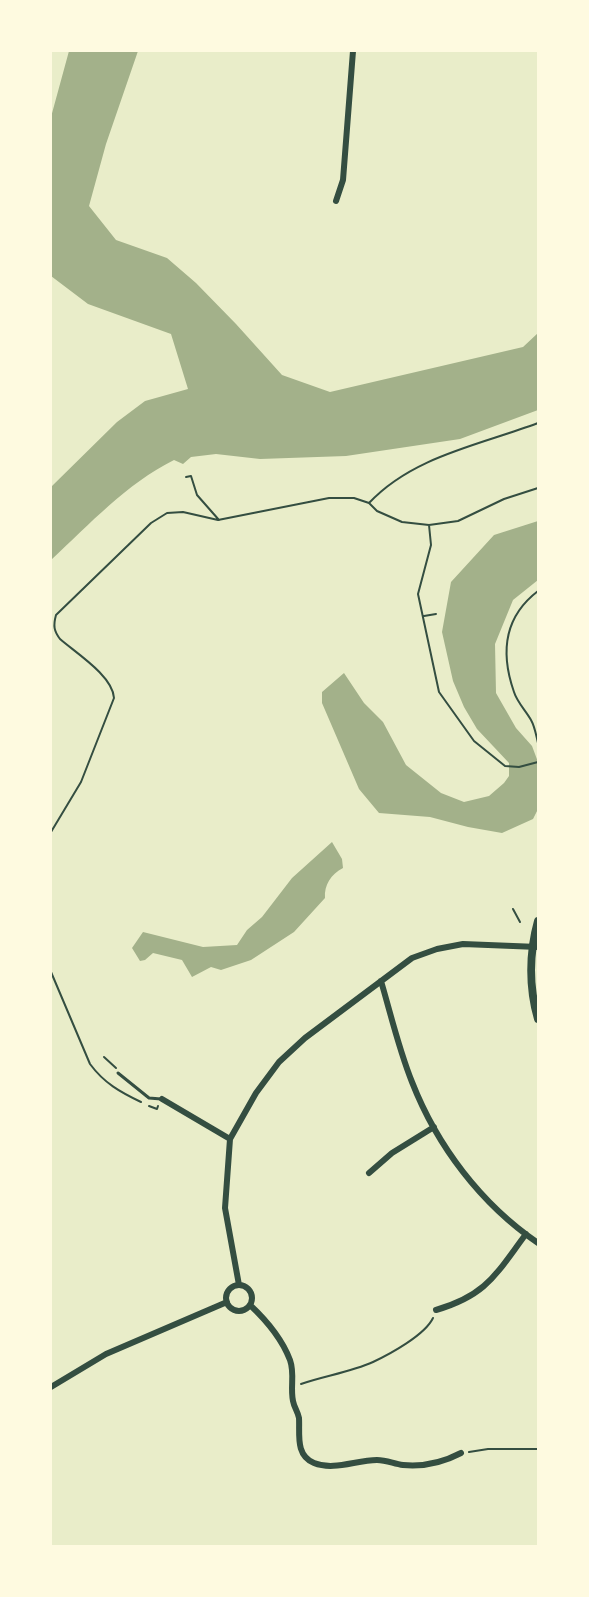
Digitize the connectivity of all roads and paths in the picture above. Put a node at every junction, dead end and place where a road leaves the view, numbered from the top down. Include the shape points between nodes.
1 (353, 51) edge
2 (336, 201) dead end
3 (538, 423) edge
4 (186, 477) dead end
5 (538, 488) edge
6 (369, 503) junction
7 (219, 520) junction
8 (429, 525) junction
9 (538, 591) edge
10 (436, 614) dead end
11 (424, 616) junction
12 (538, 742) edge
13 (538, 762) edge
14 (51, 832) edge
15 (513, 909) dead end
16 (538, 921) edge
17 (520, 922) dead end
18 (535, 947) edge
19 (51, 972) edge
20 (381, 981) junction
21 (538, 1020) edge
22 (104, 1057) dead end
23 (118, 1073) joint
24 (162, 1099) joint
25 (158, 1106) dead end
26 (434, 1127) junction
27 (230, 1139) junction
28 (369, 1173) dead end
29 (526, 1234) junction
30 (538, 1242) edge
31 (239, 1285) junction
32 (227, 1302) junction
33 (250, 1305) junction
34 (436, 1310) joint
35 (51, 1387) edge
36 (293, 1387) junction
37 (538, 1449) edge
38 (460, 1453) joint

1 - 2 street via 343,180
3 - 6 path via 408,471
4 - 7 path via 191,476 197,495
5 - 8 path via 458,521
6 - 7 path via 354,498 329,498
6 - 8 path via 402,522
7 - 14 path via 183,512 167,513 151,523 56,615 55,632 106,679 114,698 81,782
8 - 11 path via 431,545 418,594
9 - 12 path via 518,608 507,633 507,664 514,694 533,723
10 - 11 path
11 - 13 path via 439,692 474,741 505,766
15 - 17 path
16 - 18 street
18 - 20 street via 463,944 437,949 412,958
18 - 21 street via 532,994
19 - 25 path via 83,1053 98,1075 115,1090 157,1109
20 - 26 street via 412,1082
20 - 27 street via 279,1062
22 - 23 path
23 - 24 lane via 149,1098
24 - 27 street
26 - 28 street via 392,1153
26 - 29 street via 474,1186
27 - 31 street via 225,1208
29 - 30 street
29 - 34 street via 482,1289 457,1304
31 - 32 street via 229,1291
31 - 33 street via 249,1290
32 - 33 street via 240,1311
32 - 35 street via 106,1354
33 - 36 street via 266,1320 290,1359
34 - 36 path via 420,1334 373,1362
36 - 38 street via 301,1448 305,1458 314,1463 349,1465 362,1460 389,1460 401,1465 427,1465
37 - 38 path

